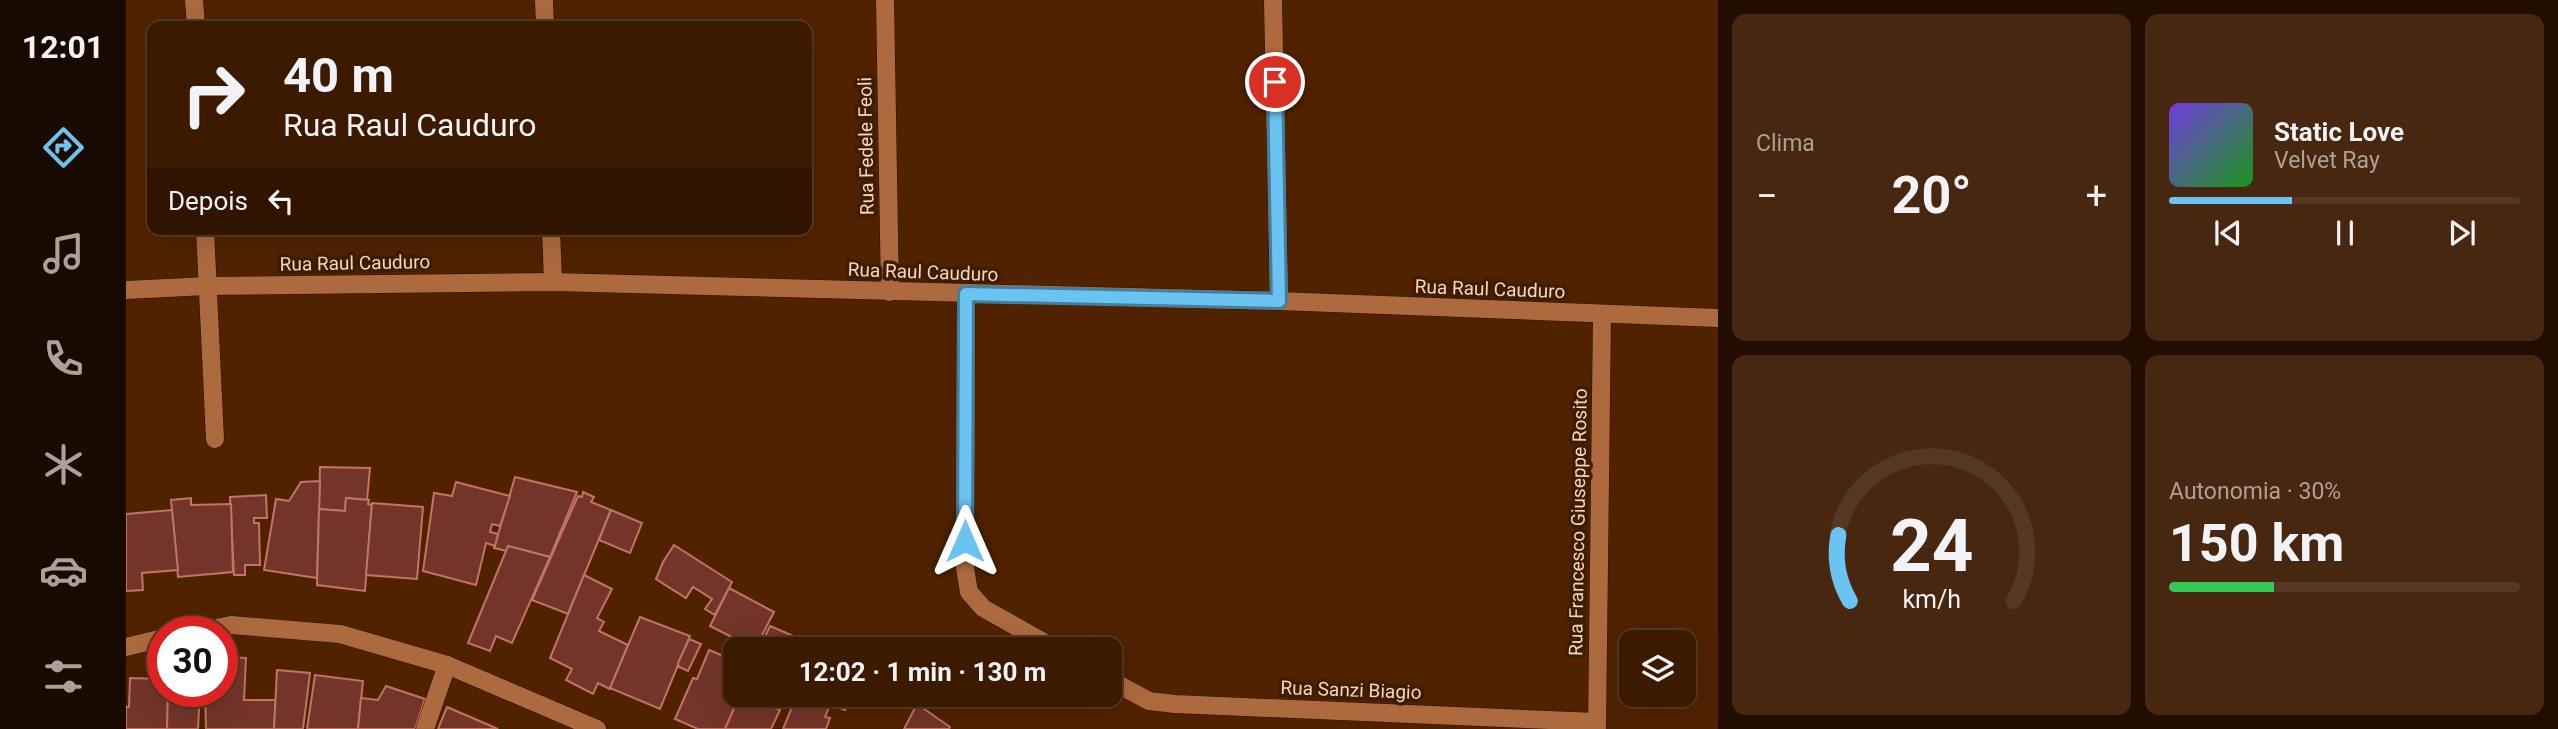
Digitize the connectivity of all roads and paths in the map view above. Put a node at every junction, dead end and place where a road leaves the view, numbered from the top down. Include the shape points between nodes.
1 (194, 0) edge
2 (544, 0) edge
3 (885, 0) edge
4 (1273, 0) edge
5 (195, 21) edge
6 (545, 21) edge
7 (205, 235) edge
8 (551, 235) edge
9 (553, 282) junction
10 (207, 286) junction
11 (126, 290) edge
12 (890, 292) junction
13 (966, 294) junction
14 (1279, 301) junction
15 (1602, 315) junction
16 (1718, 318) edge
17 (215, 439) dead end
18 (238, 626) edge
19 (1035, 637) edge
20 (147, 641) edge
21 (126, 646) edge
22 (447, 664) junction
23 (1122, 686) edge
24 (1597, 725) edge
25 (425, 729) edge
26 (597, 729) edge

1 - 5 street
2 - 6 street
3 - 12 street, Rua Fedele Feoli
4 - 14 street
7 - 10 street
8 - 9 street
9 - 10 street, Rua Raul Cauduro
9 - 12 street, Rua Raul Cauduro
10 - 11 street, Rua Raul Cauduro
10 - 17 street
12 - 13 street, Rua Raul Cauduro
13 - 14 street, Rua Raul Cauduro
13 - 19 street via 965,568 969,592 983,608
14 - 15 street, Rua Raul Cauduro
15 - 16 street, Rua Raul Cauduro
15 - 24 street, Rua Francesco Giuseppe Rosito
18 - 22 street via 340,634
20 - 21 street
22 - 25 street
22 - 26 street
23 - 24 street, Rua Sanzi Biagio via 1149,701 1175,704

